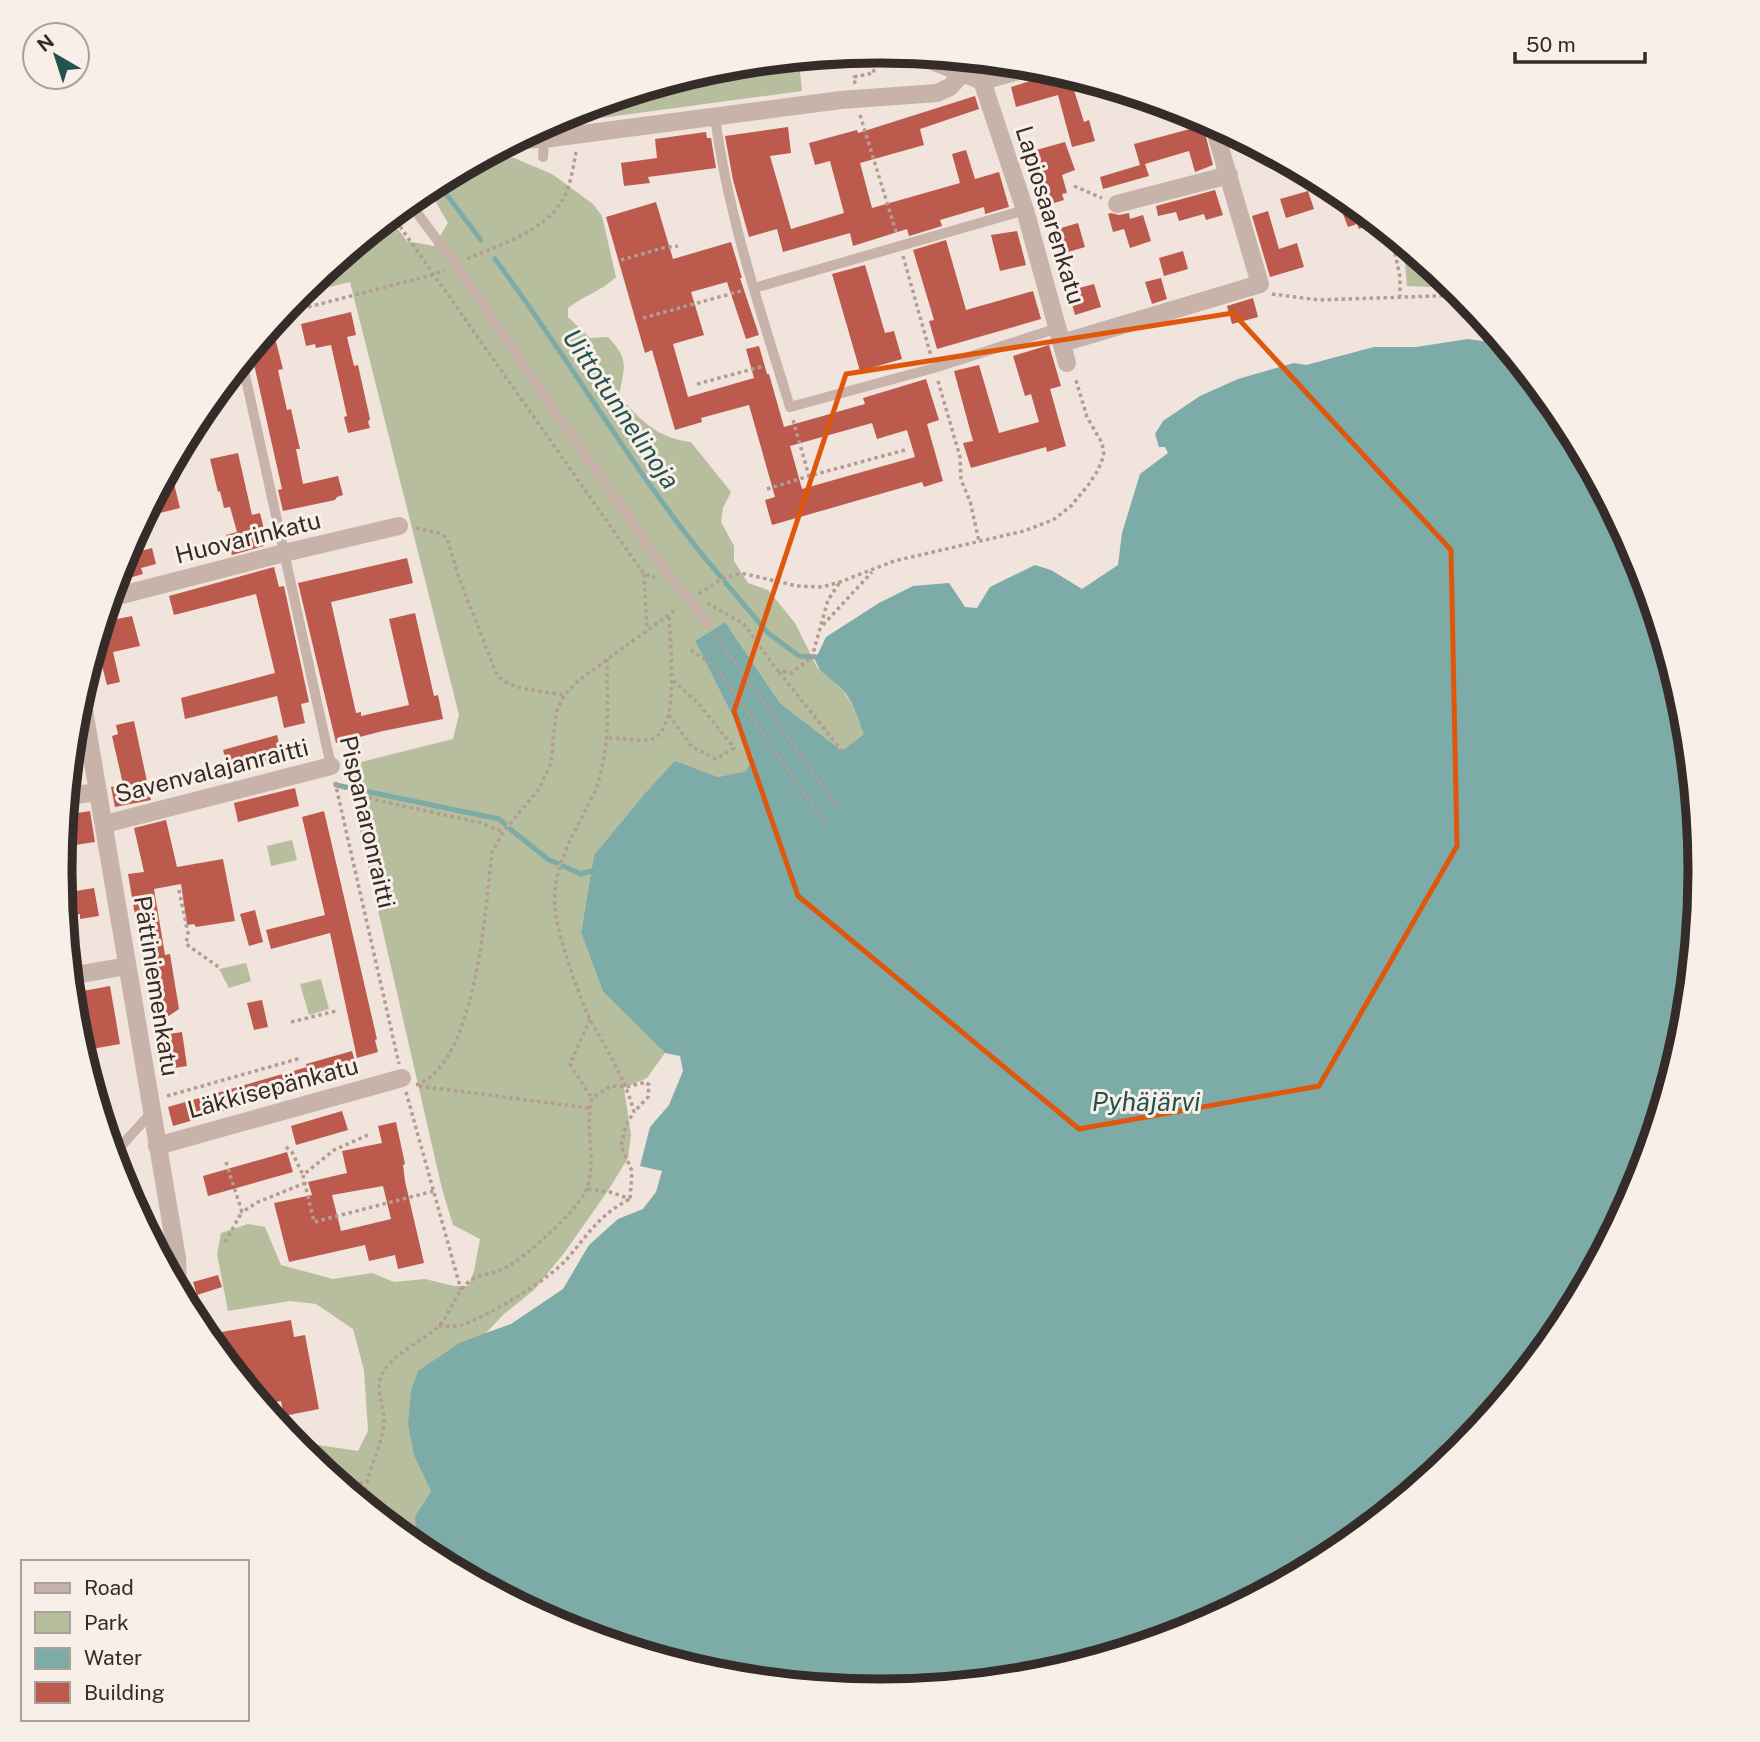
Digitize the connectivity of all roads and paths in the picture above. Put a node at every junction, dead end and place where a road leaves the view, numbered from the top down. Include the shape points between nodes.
1 (873, 63) edge
2 (943, 66) edge
3 (962, 74) junction
4 (1008, 74) edge
5 (982, 81) junction
6 (856, 89) dead end
7 (859, 111) dead end
8 (715, 117) junction
9 (1217, 137) edge
10 (529, 144) edge
11 (1228, 175) junction
12 (1074, 186) dead end
13 (1117, 204) joint
14 (415, 210) edge
15 (1025, 210) junction
16 (398, 223) edge
17 (901, 245) junction
18 (678, 246) dead end
19 (1394, 248) edge
20 (621, 260) dead end
21 (1260, 284) junction
22 (754, 288) junction
23 (1446, 295) edge
24 (1400, 296) junction
25 (643, 318) dead end
26 (1060, 335) junction
27 (776, 363) junction
28 (1067, 363) joint
29 (934, 368) junction
30 (244, 372) edge
31 (697, 384) dead end
32 (790, 407) junction
33 (905, 450) dead end
34 (809, 477) junction
35 (767, 489) dead end
36 (399, 526) joint
37 (979, 541) junction
38 (284, 553) junction
39 (875, 569) junction
40 (644, 574) junction
41 (840, 582) junction
42 (674, 583) junction
43 (704, 590) junction
44 (121, 595) edge
45 (688, 601) junction
46 (668, 614) junction
47 (706, 623) joint
48 (821, 627) junction
49 (647, 630) junction
50 (691, 650) dead end
51 (607, 659) junction
52 (777, 670) junction
53 (674, 681) junction
54 (564, 695) junction
55 (669, 715) junction
56 (86, 723) edge
57 (609, 738) junction
58 (842, 751) dead end
59 (331, 766) junction
60 (336, 785) junction
61 (98, 792) junction
62 (76, 795) edge
63 (839, 809) dead end
64 (105, 824) junction
65 (827, 826) dead end
66 (503, 832) junction
67 (179, 890) dead end
68 (127, 967) junction
69 (220, 968) dead end
70 (79, 975) edge
71 (336, 1011) dead end
72 (590, 1019) junction
73 (291, 1022) dead end
74 (301, 1058) dead end
75 (410, 1082) junction
76 (627, 1087) junction
77 (167, 1096) dead end
78 (592, 1098) junction
79 (589, 1108) junction
80 (152, 1112) junction
81 (634, 1112) junction
82 (368, 1135) dead end
83 (121, 1146) edge
84 (157, 1146) junction
85 (286, 1147) dead end
86 (226, 1162) dead end
87 (303, 1175) junction
88 (304, 1183) junction
89 (587, 1189) junction
90 (433, 1191) junction
91 (630, 1199) junction
92 (243, 1212) junction
93 (225, 1242) dead end
94 (177, 1270) edge
95 (461, 1290) junction
96 (439, 1326) junction
97 (368, 1480) junction
98 (356, 1486) edge
99 (366, 1494) edge

1 - 6 path via 874,73 854,76
2 - 3 street
3 - 5 street
3 - 8 street via 937,93
4 - 5 street
5 - 15 street, Lapiosaarenkatu
7 - 17 path
8 - 10 street via 544,148
8 - 22 lane via 725,178
9 - 11 street
11 - 13 street
11 - 21 street
12 - 13 path
14 - 42 lane
15 - 17 lane
15 - 26 street, Lapiosaarenkatu
16 - 40 path
17 - 22 lane
17 - 29 path
18 - 20 path
19 - 24 path
21 - 24 path via 1267,293 1319,300
21 - 26 street
22 - 25 path
22 - 27 lane
23 - 24 path
26 - 28 street, Lapiosaarenkatu
26 - 29 lane
27 - 31 path
27 - 32 lane
28 - 37 path via 1102,443 1104,455 1098,470 1071,506 1053,520
29 - 32 lane
29 - 37 path via 961,457 961,480
30 - 38 lane, Pispanaronraitti
32 - 34 path
33 - 34 path
34 - 35 path
36 - 38 street, Huovarinkatu
36 - 54 path via 447,538 481,639 503,682
37 - 39 path
38 - 44 street, Huovarinkatu
38 - 59 lane, Pispanaronraitti
39 - 41 path
39 - 48 path
40 - 42 path
40 - 49 path
41 - 43 path via 797,586 741,573
41 - 48 path via 828,600
42 - 43 path
42 - 45 lane
43 - 45 path
45 - 46 path
45 - 47 lane
45 - 52 path via 711,604 744,624
46 - 49 path
46 - 53 path
47 - 63 path
48 - 52 path via 815,655 791,673
49 - 51 path
50 - 65 path via 718,669
51 - 54 path
51 - 57 path
52 - 58 path
53 - 55 path
53 - 55 path via 734,748 716,759 692,747
54 - 66 path via 555,712 551,763 538,789
55 - 57 path via 653,739
56 - 61 street, Pättiniemenkatu
57 - 72 path via 599,783 555,880 555,914
59 - 60 path, Pispanaronraitti
59 - 64 street, Savenvalajanraitti
60 - 66 path via 376,800
60 - 75 path, Pispanaronraitti
61 - 62 street
61 - 64 street, Pättiniemenkatu
64 - 68 street, Pättiniemenkatu
66 - 75 path via 492,853 472,993 458,1038 437,1072
67 - 69 path via 187,944
68 - 70 street
68 - 80 street, Pättiniemenkatu
71 - 73 path
72 - 76 path
72 - 78 path via 570,1064
74 - 77 path
75 - 79 path
75 - 84 street, Läkkisepänkatu
75 - 90 path, Pispanaronraitti
76 - 78 path via 608,1089
76 - 81 path
76 - 81 path via 642,1082 649,1085 648,1097
78 - 79 path
79 - 89 path
80 - 83 lane
80 - 84 street, Pättiniemenkatu
81 - 91 path via 621,1146 632,1171
82 - 87 path via 334,1150
84 - 94 street, Pättiniemenkatu
85 - 87 path
86 - 92 path
87 - 88 path
88 - 90 path via 314,1222
88 - 92 path
89 - 91 path
89 - 95 path via 542,1241 506,1268 471,1280
90 - 95 path, Pispanaronraitti
91 - 96 path via 610,1210 540,1282 489,1313 460,1325
92 - 93 path
95 - 96 path
96 - 97 path via 387,1367 380,1379 383,1432
97 - 98 path
97 - 99 path

